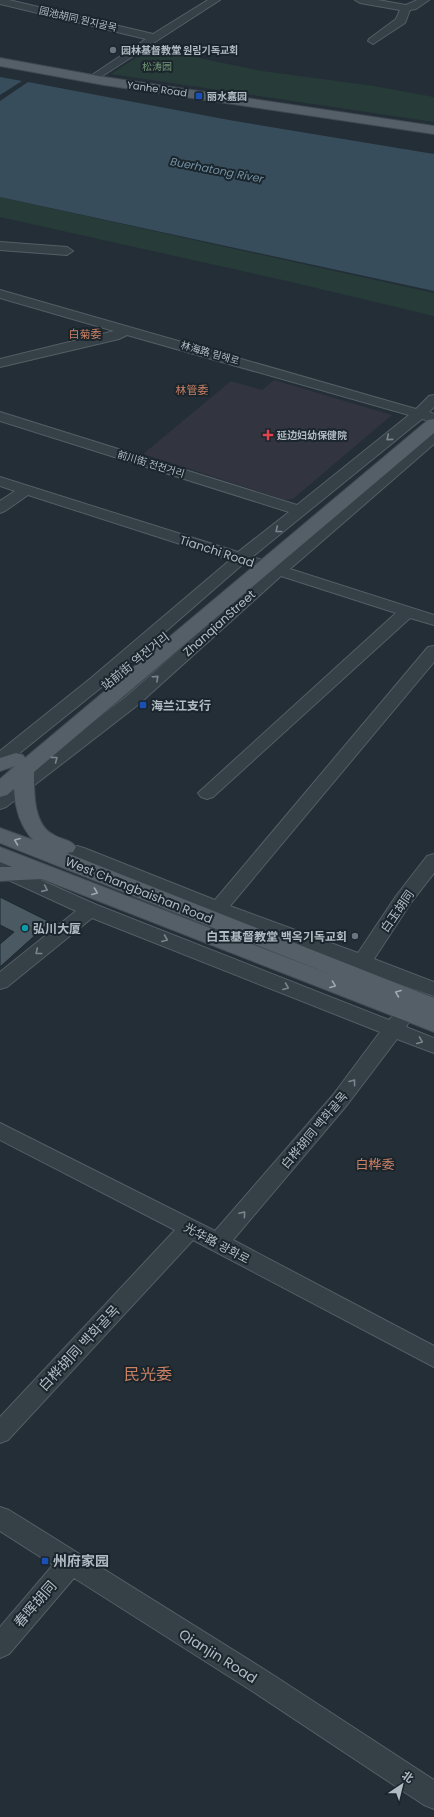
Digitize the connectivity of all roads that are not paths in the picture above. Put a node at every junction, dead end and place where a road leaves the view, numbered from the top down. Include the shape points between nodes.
1 (214, 0) edge
2 (360, 0) edge
3 (424, 0) edge
4 (0, 1) edge
5 (406, 8) junction
6 (155, 38) junction
7 (373, 41) dead end
8 (0, 59) edge
9 (0, 62) edge
10 (95, 78) junction
11 (434, 126) edge
12 (434, 130) edge
13 (0, 246) edge
14 (67, 251) dead end
15 (0, 294) edge
16 (126, 330) junction
17 (0, 363) edge
18 (434, 399) edge
19 (0, 416) edge
20 (430, 418) edge
21 (434, 437) edge
22 (0, 481) edge
23 (25, 490) junction
24 (0, 508) edge
25 (301, 511) junction
26 (260, 565) junction
27 (407, 612) junction
28 (434, 620) edge
29 (434, 651) edge
30 (13, 767) edge
31 (0, 772) edge
32 (0, 790) edge
33 (207, 793) dead end
34 (0, 803) edge
35 (0, 835) edge
36 (77, 852) junction
37 (434, 860) edge
38 (4, 865) edge
39 (99, 873) junction
40 (218, 908) junction
41 (90, 910) junction
42 (362, 963) junction
43 (0, 982) edge
44 (434, 989) edge
45 (434, 1007) edge
46 (399, 1021) junction
47 (434, 1024) edge
48 (434, 1046) edge
49 (0, 1131) edge
50 (190, 1228) junction
51 (218, 1244) junction
52 (434, 1357) edge
53 (0, 1433) edge
54 (0, 1518) edge
55 (71, 1563) junction
56 (0, 1646) edge
57 (434, 1796) edge

1 - 6 street
2 - 5 street
3 - 5 street
4 - 6 street, 园池胡同 원지골목
5 - 7 street via 401,21
6 - 10 street
8 - 10 main road, Yanhe Road
9 - 10 main road, Yanhe Road
10 - 11 main road, Yanhe Road
10 - 12 main road, Yanhe Road
13 - 14 street
15 - 16 street, 林海路 림해로
16 - 17 street via 114,336
16 - 20 street, 林海路 림해로
18 - 20 street, ZhanqianStreet
19 - 25 street, 前川街 전천거리
20 -> 25 street, ZhanqianStreet
20 - 26 main road, ZhanqianStreet
21 - 26 street, ZhanqianStreet
22 - 23 street, Tianchi Road
23 - 24 street
23 - 26 street, Tianchi Road
25 -> 26 street, ZhanqianStreet
26 - 27 street, Tianchi Road
26 - 30 main road, ZhanqianStreet
26 - 30 street, ZhanqianStreet via 97,682
27 - 28 street, Tianchi Road
27 - 33 street
29 - 40 street
30 - 31 main road, ZhanqianStreet
30 - 32 main road, ZhanqianStreet
30 - 34 street, ZhanqianStreet
30 - 36 main road via 33,826 42,838
39 -> 35 main road, West Changbaishan Road
36 - 39 main road
36 - 40 street
37 - 42 street, 白玉胡同 via 403,900
38 -> 41 street
38 -> 46 main road, West Changbaishan Road via 46,872
45 -> 39 main road, West Changbaishan Road
40 - 42 street
41 -> 43 street
41 -> 46 street
42 - 44 street
46 - 47 main road, West Changbaishan Road
46 -> 48 street
51 -> 46 street, 白桦胡同 백화골목 via 340,1100
49 - 50 street, 光华路 광화로
50 - 51 street, 光华路 광화로
50 - 53 street, 白桦胡同 백화골목
51 - 52 street, 光华路 광화로
54 - 55 street, Qianjin Road
55 - 56 street, 春晖胡同
55 - 57 street, Qianjin Road via 261,1682

